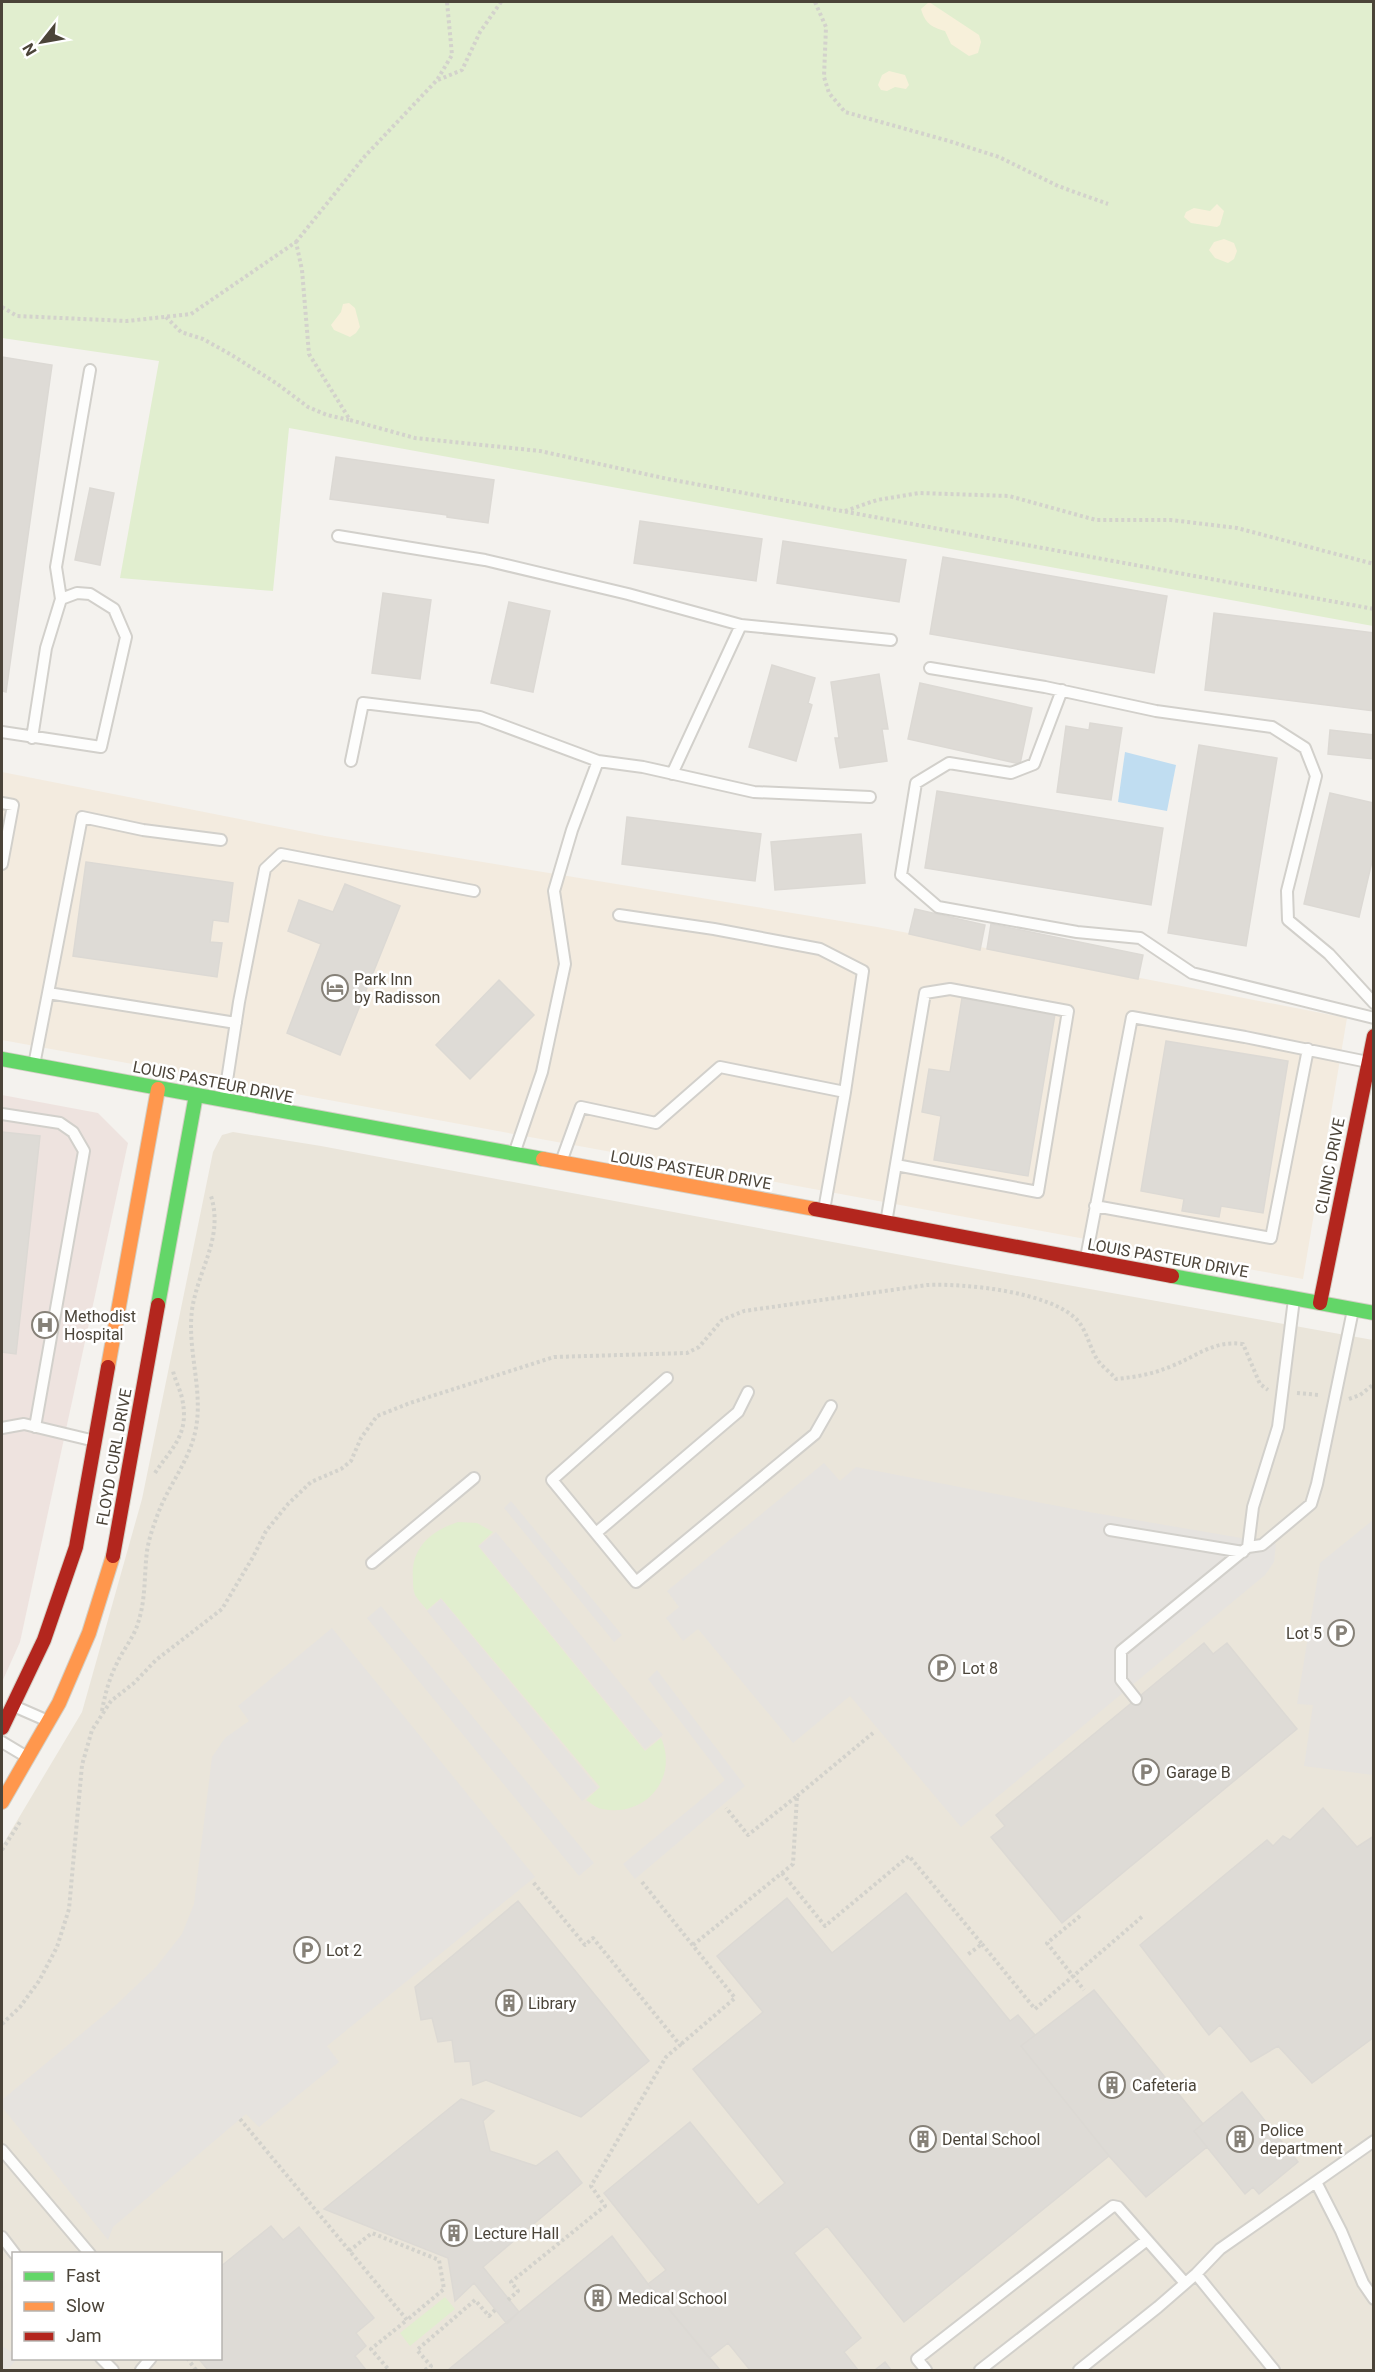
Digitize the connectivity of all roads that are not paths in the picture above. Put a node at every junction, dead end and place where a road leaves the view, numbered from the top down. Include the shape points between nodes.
1 (90, 370) dead end
2 (338, 536) dead end
3 (61, 599) junction
4 (741, 625) junction
5 (891, 639) dead end
6 (930, 668) dead end
7 (1062, 690) junction
8 (2, 732) edge
9 (32, 738) junction
10 (351, 761) dead end
11 (598, 761) junction
12 (672, 774) junction
13 (870, 797) dead end
14 (2, 803) edge
15 (221, 840) dead end
16 (2, 864) edge
17 (474, 891) dead end
18 (619, 915) dead end
19 (48, 993) junction
20 (1374, 1003) edge
21 (1374, 1018) edge
22 (236, 1023) junction
23 (1374, 1036) edge
24 (1308, 1049) junction
25 (2, 1059) edge
26 (1368, 1062) junction
27 (34, 1065) junction
28 (158, 1089) junction
29 (845, 1092) junction
30 (196, 1095) junction
31 (224, 1101) junction
32 (2, 1114) edge
33 (514, 1154) junction
34 (561, 1163) junction
35 (896, 1165) junction
36 (1095, 1206) junction
37 (824, 1211) junction
38 (886, 1223) junction
39 (1086, 1260) junction
40 (1294, 1298) junction
41 (1320, 1303) junction
42 (1353, 1309) junction
43 (1374, 1313) edge
44 (667, 1378) dead end
45 (748, 1392) dead end
46 (831, 1406) dead end
47 (35, 1427) junction
48 (2, 1428) edge
49 (95, 1441) junction
50 (474, 1478) dead end
51 (1110, 1530) dead end
52 (596, 1533) junction
53 (1245, 1549) junction
54 (372, 1563) dead end
55 (1136, 1699) dead end
56 (8, 1704) edge
57 (49, 1722) junction
58 (2, 1728) edge
59 (2, 1742) edge
60 (29, 1758) junction
61 (2, 1802) edge
62 (1374, 2141) edge
63 (2, 2150) edge
64 (1316, 2182) junction
65 (2, 2237) edge
66 (1147, 2240) junction
67 (14, 2252) edge
68 (89, 2252) edge
69 (1196, 2274) junction
70 (1185, 2283) junction
71 (1374, 2299) edge
72 (926, 2370) edge
73 (980, 2370) edge
74 (1079, 2370) edge
75 (1274, 2370) edge

1 - 3 lane via 56,567
2 - 4 lane via 485,560
3 - 9 lane via 46,648
3 - 9 lane via 77,593 90,594 114,609 126,637 101,747
4 - 5 lane
4 - 12 lane
6 - 7 lane
7 - 20 lane via 1156,711 1272,727 1305,748 1316,776 1287,891 1288,920 1329,954
7 - 21 lane via 1034,764 1011,773 949,763 916,783 901,875 938,907 1077,933 1140,938 1192,973
8 - 9 lane
10 - 11 lane via 363,704 480,717
11 - 12 lane
11 - 33 lane via 554,891 565,964 542,1072
12 - 13 lane via 754,792
14 - 16 lane via 12,805
15 - 19 lane via 82,817
17 - 22 lane via 281,854 265,869
18 - 29 lane via 820,948 863,971
19 - 22 lane
19 - 27 lane
22 - 31 lane
23 - 26 street, CLINIC DRIVE
24 - 26 lane
24 - 36 lane via 1132,1017
24 - 36 lane via 1271,1238
25 - 27 street, LOUIS PASTEUR DRIVE
26 - 41 street, CLINIC DRIVE
27 - 28 street, LOUIS PASTEUR DRIVE
28 - 30 street, LOUIS PASTEUR DRIVE
28 - 49 street, FLOYD CURL DRIVE
29 - 34 lane via 720,1067 656,1123 581,1107
29 - 37 lane
30 - 31 street, LOUIS PASTEUR DRIVE
30 - 57 street, FLOYD CURL DRIVE via 113,1556 89,1633
31 - 33 street, LOUIS PASTEUR DRIVE
32 - 47 lane via 60,1123 73,1132 84,1151
33 - 34 street, LOUIS PASTEUR DRIVE
34 - 37 street, LOUIS PASTEUR DRIVE
35 - 35 lane via 925,993 950,989 1068,1011 1038,1192
35 - 38 lane
36 - 39 lane
37 - 38 street, LOUIS PASTEUR DRIVE
38 - 39 street, LOUIS PASTEUR DRIVE
39 - 40 street, LOUIS PASTEUR DRIVE
40 - 41 street, LOUIS PASTEUR DRIVE
40 - 53 lane via 1278,1428
41 - 42 street, LOUIS PASTEUR DRIVE
42 - 43 street, LOUIS PASTEUR DRIVE
42 - 53 lane via 1311,1504 1262,1545
44 - 52 lane via 552,1480
45 - 52 lane via 738,1412
46 - 52 lane via 815,1434 636,1582
47 - 48 lane
47 - 49 lane
49 - 56 street, FLOYD CURL DRIVE via 73,1558 53,1620
50 - 54 lane
51 - 53 lane
53 - 55 lane via 1121,1650 1121,1680
56 - 57 lane
56 - 58 street, FLOYD CURL DRIVE
57 - 60 street, FLOYD CURL DRIVE
59 - 60 lane
60 - 61 street, FLOYD CURL DRIVE
62 - 64 lane
63 - 68 lane
64 - 69 lane via 1220,2249
64 - 71 lane
65 - 67 lane
66 - 70 lane
66 - 72 lane via 1119,2207 1113,2206 917,2359
66 - 73 lane
69 - 70 lane
69 - 75 lane
70 - 74 lane

